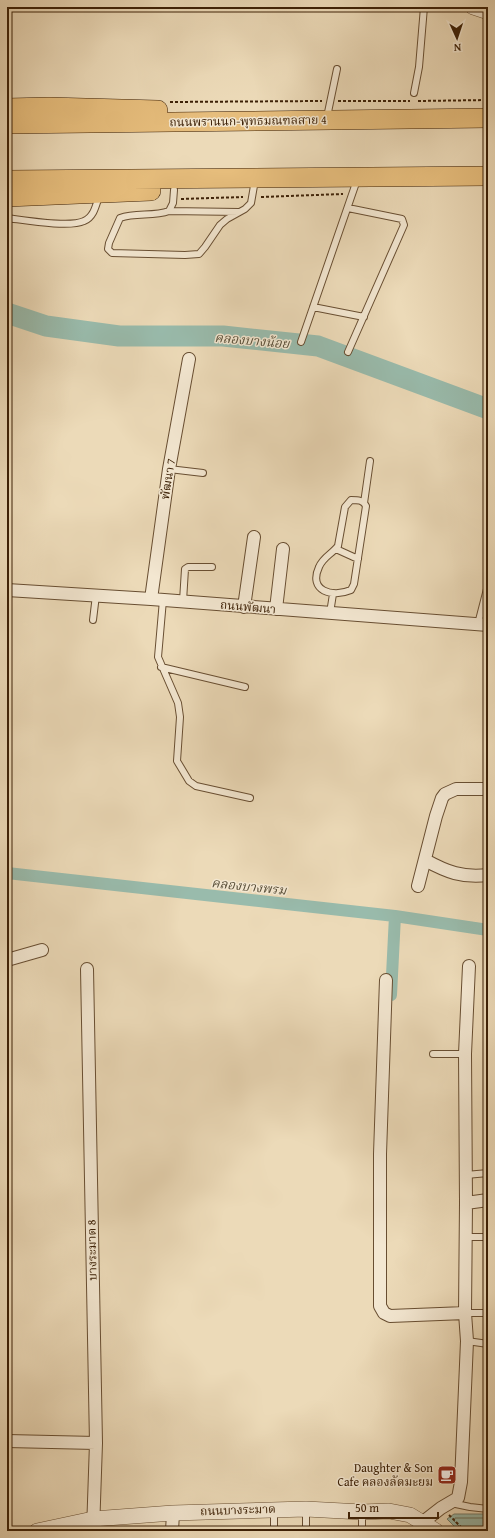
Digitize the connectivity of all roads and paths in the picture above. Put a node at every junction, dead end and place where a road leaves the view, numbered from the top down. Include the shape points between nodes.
1 (424, 7) edge
2 (473, 7) edge
3 (488, 12) edge
4 (337, 70) dead end
5 (414, 93) dead end
6 (488, 100) edge
7 (330, 101) junction
8 (170, 102) dead end
9 (7, 108) edge
10 (488, 118) edge
11 (327, 120) junction
12 (299, 121) junction
13 (7, 124) edge
14 (358, 176) junction
15 (488, 176) edge
16 (246, 178) junction
17 (7, 180) edge
18 (174, 190) junction
19 (100, 193) junction
20 (7, 197) edge
21 (348, 208) junction
22 (168, 211) junction
23 (240, 212) junction
24 (7, 218) edge
25 (314, 307) junction
26 (364, 317) junction
27 (301, 342) dead end
28 (348, 352) dead end
29 (189, 360) dead end
30 (370, 461) dead end
31 (169, 469) junction
32 (203, 473) dead end
33 (364, 503) junction
34 (254, 537) dead end
35 (282, 549) dead end
36 (336, 549) junction
37 (358, 559) junction
38 (212, 567) dead end
39 (488, 585) edge
40 (7, 590) edge
41 (333, 594) junction
42 (96, 595) junction
43 (157, 600) junction
44 (183, 602) junction
45 (244, 607) junction
46 (276, 609) junction
47 (330, 613) junction
48 (93, 620) dead end
49 (483, 625) edge
50 (161, 667) junction
51 (245, 687) dead end
52 (488, 789) edge
53 (250, 798) dead end
54 (425, 860) junction
55 (488, 875) edge
56 (418, 886) dead end
57 (42, 950) dead end
58 (7, 960) edge
59 (469, 966) dead end
60 (87, 969) dead end
61 (386, 980) dead end
62 (433, 1054) dead end
63 (465, 1054) junction
64 (488, 1173) edge
65 (466, 1175) junction
66 (488, 1200) edge
67 (466, 1203) junction
68 (466, 1237) junction
69 (488, 1238) edge
70 (465, 1313) junction
71 (488, 1313) edge
72 (467, 1341) junction
73 (488, 1344) edge
74 (7, 1441) edge
75 (96, 1443) junction
76 (448, 1508) junction
77 (274, 1509) junction
78 (306, 1509) junction
79 (488, 1509) edge
80 (362, 1512) junction
81 (173, 1513) junction
82 (93, 1525) edge
83 (432, 1528) edge
84 (37, 1531) edge
85 (172, 1531) edge
86 (274, 1531) edge
87 (306, 1531) edge
88 (362, 1531) edge
89 (465, 1531) edge

1 - 5 lane
2 - 3 street
4 - 7 lane
6 - 7 path
7 - 8 path
7 - 11 lane
9 - 12 main road via 231,111
10 - 11 main road, ถนนพรานนก-พุทธมณฑลสาย 4
11 - 12 main road, ถนนพรานนก-พุทธมณฑลสาย 4
12 - 13 main road, ถนนพรานนก-พุทธมณฑลสาย 4
14 - 15 main road
14 - 16 main road
14 - 21 lane
16 - 17 main road
16 - 18 main road
16 - 23 lane via 251,203
18 - 19 main road
18 - 22 lane via 173,203
19 - 20 main road
19 - 24 lane via 94,212 84,221 60,223
21 - 25 lane
21 - 26 lane via 402,219 404,222
22 - 23 lane
22 - 23 lane via 120,218 108,249 112,253 199,254 220,225
25 - 26 lane
25 - 27 lane
26 - 28 lane
29 - 31 street, พัฒนา 7
30 - 33 lane
31 - 32 lane
31 - 43 street, พัฒนา 7
33 - 36 lane via 351,500 348,502
33 - 37 lane via 366,510
34 - 45 street
35 - 46 street
36 - 37 lane
36 - 41 lane via 322,562 317,575 321,590
37 - 41 lane via 351,590
38 - 44 lane via 185,569
39 - 49 lane
40 - 42 street, ถนนพัฒนา
41 - 47 lane
42 - 43 street, ถนนพัฒนา
42 - 48 lane
43 - 44 street, ถนนพัฒนา
43 - 50 lane via 158,657
44 - 45 street, ถนนพัฒนา
45 - 46 street, ถนนพัฒนา
46 - 47 street, ถนนพัฒนา
47 - 49 street, ถนนพัฒนา
50 - 51 lane
50 - 53 lane via 178,703 180,718 177,761 180,767 196,786
52 - 54 street via 456,789 445,794
54 - 55 street via 454,873 470,876
54 - 56 street
57 - 58 street
59 - 63 street
60 - 75 street, บางระมาด 8
61 - 70 street via 380,1154 380,1306 384,1313 390,1316
62 - 63 lane
63 - 65 street
64 - 65 lane
65 - 67 street
66 - 67 street
67 - 68 street
68 - 69 lane
68 - 70 street
70 - 71 lane
70 - 72 street
72 - 73 lane
72 - 76 street via 461,1482 458,1498
74 - 75 street
75 - 82 street, บางระมาด 8
76 - 79 lane
76 - 83 street via 441,1508
76 - 89 path
77 - 78 street, ถนนบางระมาด
77 - 81 street, ถนนบางระมาด
77 - 86 lane
78 - 80 street, ถนนบางระมาด
78 - 87 lane
80 - 83 street, ถนนบางระมาด via 389,1511 410,1515
80 - 88 lane
81 - 82 street, ถนนบางระมาด
81 - 85 street
82 - 84 street, ถนนบางระมาด

